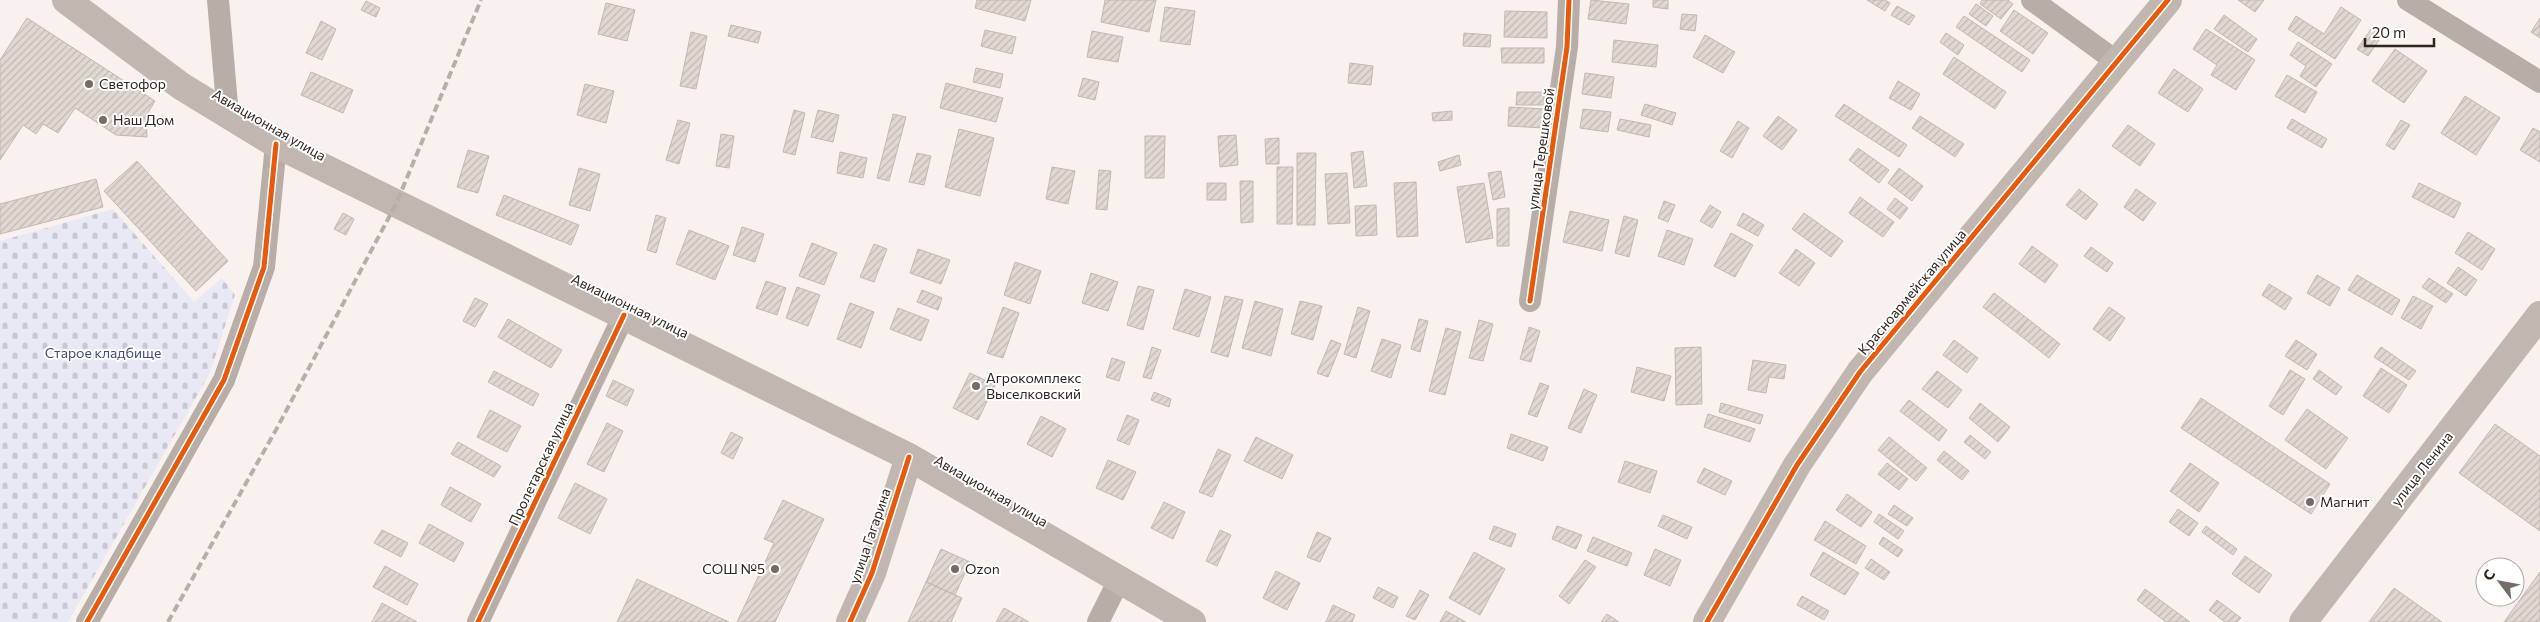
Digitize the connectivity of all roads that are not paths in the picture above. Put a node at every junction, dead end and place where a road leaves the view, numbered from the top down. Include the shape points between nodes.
1 (66, 0) edge
2 (218, 0) edge
3 (1569, 0) edge
4 (2032, 0) edge
5 (2168, 0) edge
6 (2408, 0) edge
7 (2117, 62) junction
8 (2540, 82) edge
9 (228, 116) junction
10 (276, 144) junction
11 (1530, 301) dead end
12 (624, 315) junction
13 (2540, 315) edge
14 (909, 457) junction
15 (1120, 578) junction
16 (87, 622) edge
17 (478, 622) edge
18 (850, 622) edge
19 (1098, 622) edge
20 (1192, 622) edge
21 (1707, 622) edge
22 (2303, 622) edge

1 - 9 main road, Авиационная улица via 181,86
2 - 9 street
3 - 11 street, улица Терешковой via 1567,47
4 - 7 street
5 - 7 main road, Красноармейская улица
6 - 8 street
7 - 21 main road, Красноармейская улица via 1860,372 1797,466
9 - 10 main road, Авиационная улица
10 - 12 main road, Авиационная улица
10 - 16 street via 264,267 224,380
12 - 14 main road, Авиационная улица
12 - 17 street, Пролетарская улица
13 - 22 main road, улица Ленина
14 - 15 main road, Авиационная улица
14 - 18 main road, улица Гагарина via 872,573
15 - 19 street
15 - 20 main road, Авиационная улица

